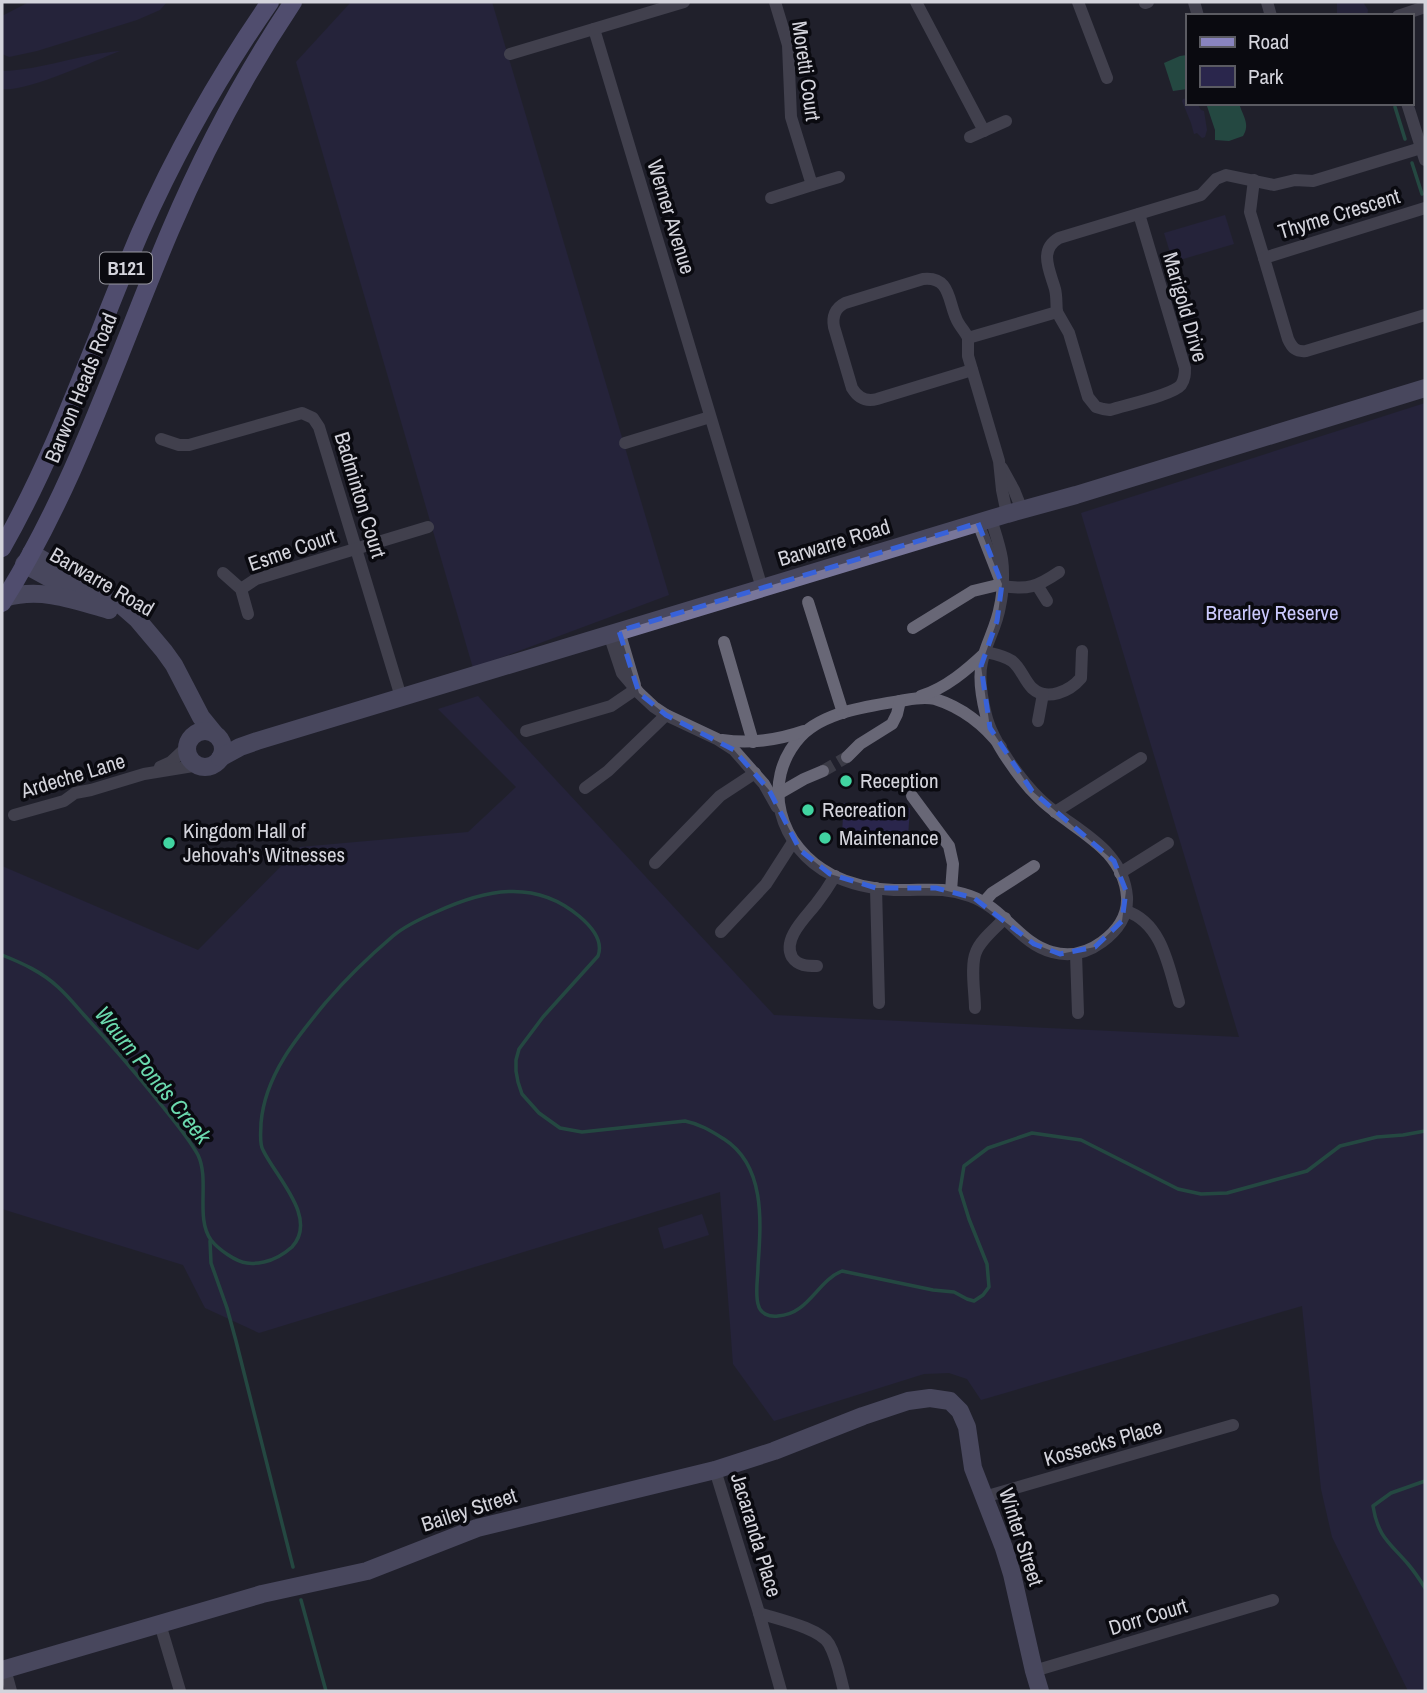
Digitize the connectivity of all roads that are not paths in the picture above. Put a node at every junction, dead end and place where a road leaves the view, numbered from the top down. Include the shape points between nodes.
1 (270, 2) edge
2 (293, 2) edge
3 (684, 2) edge
4 (775, 2) edge
5 (916, 2) edge
6 (1078, 2) edge
7 (647, 7) edge
8 (1425, 7) edge
9 (1404, 14) edge
10 (594, 29) junction
11 (509, 54) dead end
12 (1107, 78) dead end
13 (1413, 108) edge
14 (1006, 121) dead end
15 (984, 131) junction
16 (971, 137) dead end
17 (1423, 154) edge
18 (839, 177) dead end
19 (1254, 180) junction
20 (812, 185) junction
21 (771, 198) dead end
22 (1425, 208) edge
23 (1139, 214) junction
24 (1264, 258) junction
25 (1056, 312) junction
26 (1425, 315) edge
27 (968, 338) junction
28 (972, 370) junction
29 (1425, 388) edge
30 (710, 417) junction
31 (160, 439) dead end
32 (625, 443) dead end
33 (1000, 517) junction
34 (428, 527) dead end
35 (2, 545) edge
36 (356, 549) junction
37 (28, 558) junction
38 (1059, 572) dead end
39 (223, 573) dead end
40 (1002, 585) junction
41 (1037, 585) junction
42 (761, 588) junction
43 (241, 589) junction
44 (3, 601) edge
45 (1047, 601) dead end
46 (808, 602) dead end
47 (109, 610) junction
48 (247, 614) dead end
49 (913, 628) dead end
50 (614, 633) junction
51 (156, 641) junction
52 (724, 642) dead end
53 (1082, 651) dead end
54 (986, 652) junction
55 (179, 674) junction
56 (636, 689) junction
57 (1043, 694) junction
58 (401, 697) junction
59 (905, 700) junction
60 (843, 713) junction
61 (666, 715) junction
62 (1038, 721) dead end
63 (813, 727) junction
64 (526, 731) dead end
65 (216, 735) junction
66 (709, 735) junction
67 (257, 741) junction
68 (189, 742) junction
69 (754, 742) junction
70 (1001, 747) junction
71 (847, 757) tunnel mouth
72 (220, 758) junction
73 (1141, 758) dead end
74 (199, 765) junction
75 (823, 771) tunnel mouth
76 (755, 772) junction
77 (144, 774) junction
78 (585, 788) dead end
79 (778, 794) junction
80 (912, 796) dead end
81 (1055, 812) junction
82 (14, 815) dead end
83 (781, 817) junction
84 (793, 842) junction
85 (1168, 843) dead end
86 (655, 863) dead end
87 (1034, 866) dead end
88 (1120, 873) junction
89 (835, 876) junction
90 (876, 888) junction
91 (951, 891) junction
92 (984, 902) junction
93 (1126, 911) junction
94 (1005, 918) junction
95 (721, 932) dead end
96 (1076, 954) junction
97 (817, 966) dead end
98 (1179, 1002) dead end
99 (879, 1003) dead end
100 (975, 1008) dead end
101 (1078, 1013) dead end
102 (950, 1401) joint
103 (1233, 1425) dead end
104 (715, 1470) junction
105 (984, 1497) junction
106 (1273, 1600) dead end
107 (759, 1612) junction
108 (160, 1624) junction
109 (3, 1669) edge
110 (1034, 1671) junction
111 (11, 1691) edge
112 (180, 1691) edge
113 (781, 1691) edge
114 (844, 1691) edge
115 (1040, 1691) edge

1 - 35 main road, Barwon Heads Road / B121 via 221,77 175,162 141,231 46,462
2 - 37 main road, Barwon Heads Road / B121 via 226,113 192,182 66,484
3 - 7 street
4 - 20 street, Moretti Court via 788,45 790,117
5 - 15 street
6 - 12 street
7 - 10 street
8 - 9 street
10 - 11 street
10 - 30 street, Werner Avenue
13 - 17 street
14 - 15 street
15 - 16 street
17 - 19 street via 1313,181 1274,185
18 - 20 street
19 - 23 street via 1223,175 1201,195
19 - 24 street, Thyme Crescent via 1250,212
20 - 21 street
22 - 24 street, Thyme Crescent
23 - 25 street via 1059,238 1050,245 1046,257
23 - 25 street, Marigold Drive via 1185,368 1180,386 1110,410 1096,407 1088,397 1069,333
24 - 26 street, Thyme Crescent via 1287,337 1297,351
25 - 27 street
27 - 28 street
27 - 28 street via 946,288 931,278 845,303 833,319 852,388 864,399
28 - 33 street via 999,461 1014,490
29 - 33 street, Barwarre Road
30 - 32 street
30 - 42 street, Werner Avenue
31 - 36 street, Badminton Court via 189,445 302,413 313,418
33 - 40 street
33 - 42 street, Barwarre Road
34 - 36 street, Esme Court
35 - 37 main road
36 - 43 street, Esme Court via 256,579
36 - 58 street, Badminton Court
37 - 44 main road, Barwon Heads Road / B121
37 - 47 street, Barwarre Road
37 - 51 street, Barwarre Road via 121,606
38 - 41 street
39 - 43 street
40 - 41 street
40 - 49 street via 973,591
40 - 54 street via 999,615
41 - 45 street
42 - 50 street, Barwarre Road
43 - 48 street
44 - 47 street via 25,593 40,594
46 - 60 street
47 - 51 street, Barwarre Road
50 - 56 street
50 - 58 street, Barwarre Road
51 - 55 street, Barwarre Road
52 - 69 street
53 - 57 street via 1079,681 1060,693
54 - 57 street via 1011,661 1032,688
54 - 59 street via 939,689
54 - 70 street via 981,666 982,695 989,727
55 - 65 street, Barwarre Road
55 - 68 street, Barwarre Road via 188,704
56 - 61 street
56 - 64 street via 611,706
57 - 62 street
58 - 67 street, Barwarre Road
59 - 60 street
59 - 70 street via 928,698 950,705 984,727
59 - 71 street via 892,724
60 - 63 street
61 - 66 street
61 - 78 street
63 - 69 street
63 - 79 street via 786,759
65 - 67 street, Barwarre Road via 236,742
65 - 68 street via 204,731
65 - 72 street via 222,747
66 - 69 street
66 - 76 street via 730,747
67 - 72 street, Barwarre Road
68 - 74 street via 190,758
68 - 77 street, Ardeche Lane via 171,762
70 - 81 street via 1023,781
72 - 74 street via 209,766
73 - 81 street
74 - 77 street, Ardeche Lane
75 - 79 street
76 - 83 street
76 - 86 street via 719,796
77 - 82 street, Ardeche Lane
79 - 83 street
80 - 91 street via 950,850
81 - 88 street via 1101,846
83 - 84 street
84 - 89 street via 807,858
84 - 95 street via 766,884
85 - 88 street
87 - 92 street
88 - 93 street
89 - 90 street
89 - 97 street via 790,944 796,961
90 - 91 street
90 - 99 street
91 - 92 street
92 - 94 street
93 - 96 street via 1112,934
93 - 98 street via 1145,921 1158,939
94 - 96 street via 1040,948
94 - 100 street via 976,953
96 - 101 street
102 - 104 street, Bailey Street via 908,1401
102 - 105 street, Winter Street via 967,1427 973,1468
103 - 105 street, Kossecks Place
104 - 107 street, Jacaranda Place
104 - 108 street, Bailey Street via 477,1528 367,1571 262,1594
105 - 110 street, Winter Street via 1012,1574
106 - 110 street, Dorr Court
107 - 113 street, Jacaranda Place
107 - 114 street, Jacaranda Place via 824,1636
108 - 109 street, Bailey Street
108 - 112 street
109 - 111 street
110 - 115 street, Winter Street

